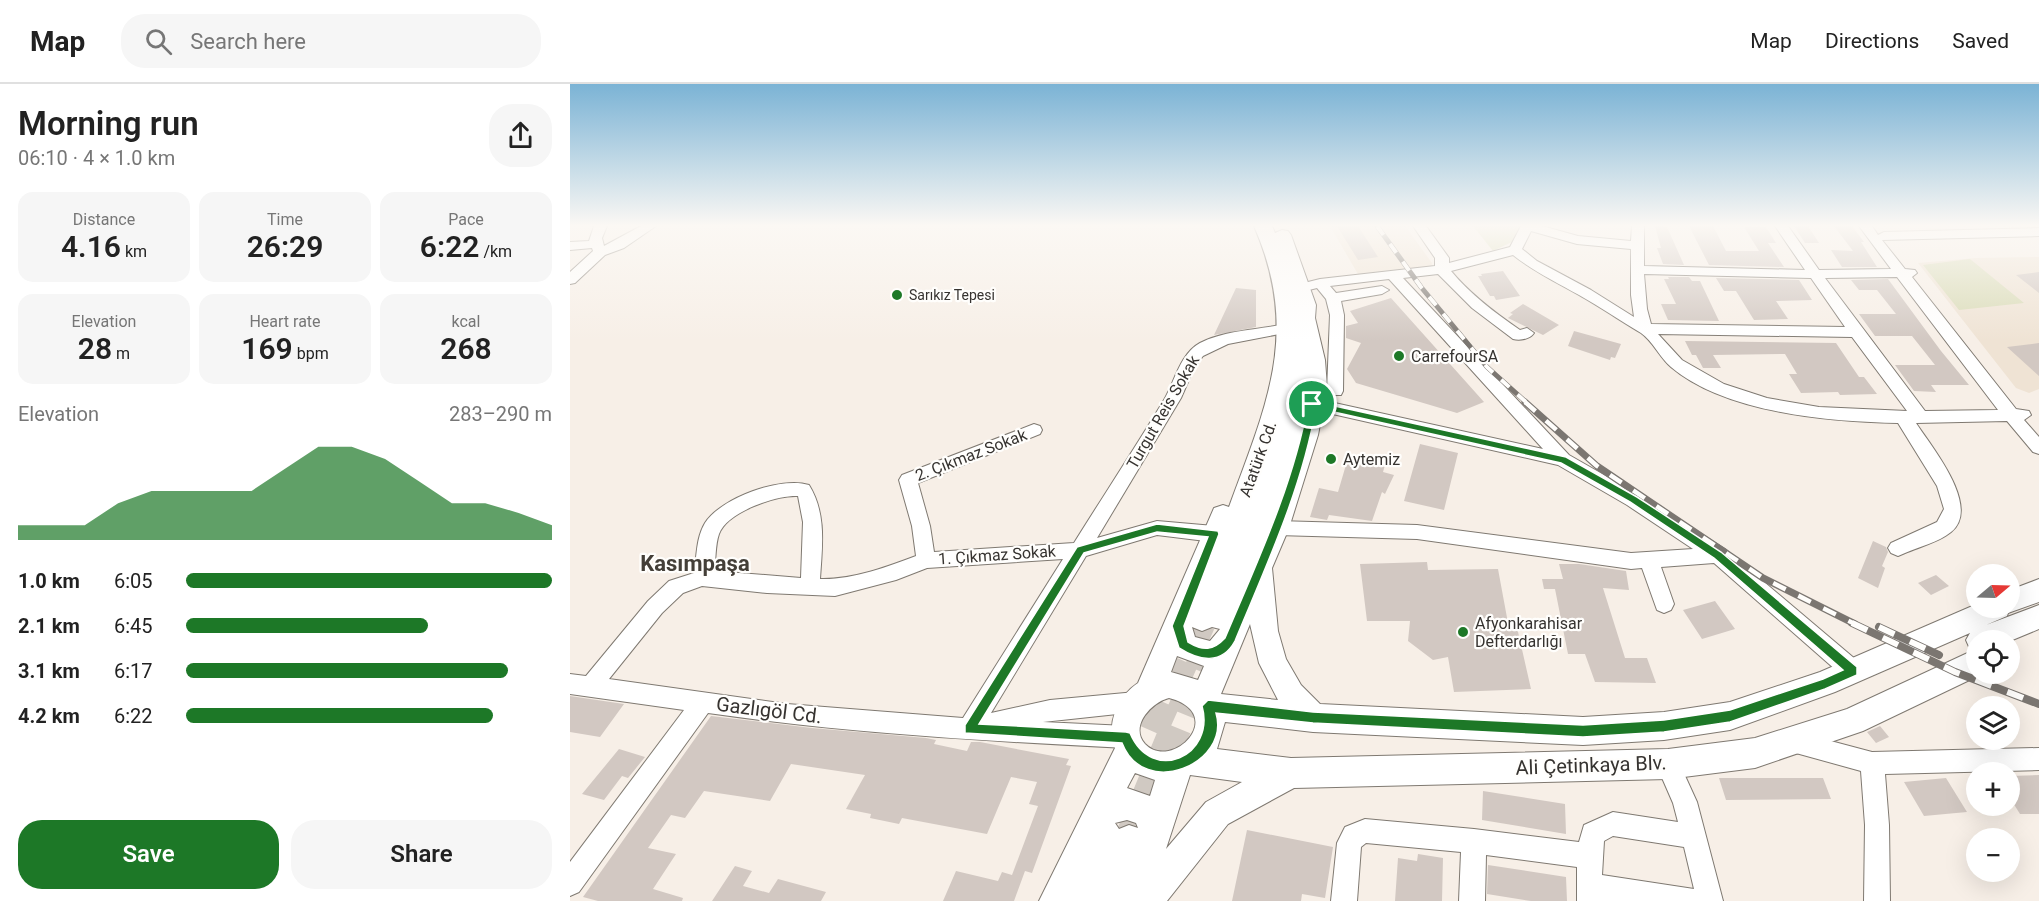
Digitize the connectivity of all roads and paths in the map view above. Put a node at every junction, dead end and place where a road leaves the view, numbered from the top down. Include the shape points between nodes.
1 (584, 264) edge
2 (1277, 264) edge
3 (1294, 264) edge
4 (1442, 264) edge
5 (1458, 264) edge
6 (1532, 264) edge
7 (1639, 264) edge
8 (1808, 264) edge
9 (1900, 264) edge
10 (1902, 264) edge
11 (1442, 268) junction
12 (1639, 270) junction
13 (1908, 273) junction
14 (1815, 274) junction
15 (1394, 276) junction
16 (570, 280) edge
17 (1310, 286) junction
18 (1382, 290) dead end
19 (1333, 298) junction
20 (1295, 324) junction
21 (1645, 329) junction
22 (1856, 332) junction
23 (1527, 333) dead end
24 (1335, 391) dead end
25 (1312, 404) junction
26 (1910, 415) junction
27 (2017, 415) junction
28 (1034, 430) dead end
29 (2039, 435) edge
30 (2039, 448) edge
31 (1563, 460) junction
32 (1277, 528) junction
33 (1214, 534) junction
34 (1898, 548) dead end
35 (1081, 550) junction
36 (1718, 555) junction
37 (926, 560) junction
38 (1649, 560) junction
39 (1259, 568) junction
40 (702, 578) junction
41 (810, 587) junction
42 (2039, 590) edge
43 (2020, 598) edge
44 (1664, 604) dead end
45 (2039, 617) edge
46 (1973, 618) edge
47 (1207, 626) junction
48 (2006, 630) edge
49 (2039, 633) edge
50 (2020, 642) edge
51 (1966, 662) edge
52 (1853, 671) junction
53 (580, 685) edge
54 (1142, 697) junction
55 (703, 702) junction
56 (1206, 703) junction
57 (1313, 718) junction
58 (969, 729) junction
59 (1791, 741) junction
60 (1128, 743) junction
61 (2039, 759) edge
62 (1181, 763) junction
63 (1872, 763) junction
64 (1668, 764) junction
65 (1291, 773) junction
66 (1123, 830) junction
67 (1693, 836) junction
68 (1474, 841) junction
69 (1589, 856) junction
70 (570, 883) edge
71 (1591, 893) edge
72 (1056, 901) edge
73 (1077, 901) edge
74 (1105, 901) edge
75 (1131, 901) edge
76 (1145, 901) edge
77 (1344, 901) edge
78 (1472, 901) edge
79 (1692, 901) edge
80 (1710, 901) edge
81 (1877, 901) edge

1 - 16 street
2 - 20 main road, Atatürk Cd.
3 - 17 main road, Atatürk Cd.
4 - 11 street
5 - 11 street
6 - 21 street
7 - 12 street
8 - 14 street
9 - 13 street
10 - 13 street
11 - 15 street
11 - 23 street via 1451,281 1504,326 1518,336
12 - 14 street
12 - 21 street
13 - 14 street
13 - 27 street
14 - 22 street
15 - 17 street
15 - 31 street
17 - 19 street
17 - 20 main road, Atatürk Cd. via 1306,305
18 - 19 street
19 - 24 street via 1337,333
20 - 25 main road via 1315,360
20 - 33 main road via 1262,431
20 - 35 street, Turgut Reis Sokak via 1199,350
20 - 47 main road, Atatürk Cd. via 1276,408
21 - 22 street
21 - 26 street via 1670,358 1696,379 1760,403 1843,416
22 - 26 street
25 - 31 street
25 - 32 main road via 1307,435
26 - 27 street
26 - 34 street via 1953,508 1944,528
27 - 29 street
27 - 30 street
28 - 37 street, 2. Çıkmaz Sokak via 908,480
31 - 36 street
32 - 38 street via 1417,532 1631,561
32 - 39 main road
33 - 35 street, 1. Çıkmaz Sokak via 1157,528
33 - 47 main road
35 - 37 street, 1. Çıkmaz Sokak
35 - 58 street, Turgut Reis Sokak
36 - 38 street
36 - 52 street
37 - 41 street, 1. Çıkmaz Sokak via 836,588
38 - 44 street
39 - 47 main road
39 - 57 main road via 1264,631 1273,663 1291,695
40 - 41 street, 1. Çıkmaz Sokak
40 - 41 street via 709,536 719,517 759,498 799,489 807,494 812,515
40 - 53 street via 676,587
42 - 43 main road
45 - 48 main road
46 - 52 main road, Ali Çetinkaya Blv.
47 - 54 main road
47 - 56 main road
49 - 50 main road
51 - 59 main road, Ali Çetinkaya Blv. via 1852,721
52 - 57 main road, Ali Çetinkaya Blv. via 1730,716 1664,726 1583,731
53 - 55 street, Gazlıgöl Cd.
54 - 56 main road via 1169,685 1181,686 1192,689
54 - 58 street, Gazlıgöl Cd. via 1050,710
54 - 60 main road via 1127,719
55 - 58 street, Gazlıgöl Cd. via 787,714
55 - 70 street
56 - 57 main road, Ali Çetinkaya Blv.
56 - 62 main road via 1211,723 1206,741
58 - 60 street, Gazlıgöl Cd.
59 - 63 street
59 - 64 main road, Ali Çetinkaya Blv. via 1755,753
60 - 62 main road via 1138,758 1149,764 1162,767
60 - 66 main road
61 - 63 street
62 - 65 main road, Ali Çetinkaya Blv.
62 - 66 main road
63 - 81 street
64 - 65 main road, Ali Çetinkaya Blv.
64 - 67 street via 1685,802
65 - 76 main road via 1217,813
66 - 72 main road via 1082,844
66 - 73 main road
66 - 74 main road
66 - 75 main road
67 - 69 street via 1608,824 1593,834
67 - 80 street
68 - 69 street
68 - 77 street via 1359,832 1349,843
68 - 78 street
69 - 71 street
71 - 79 street

